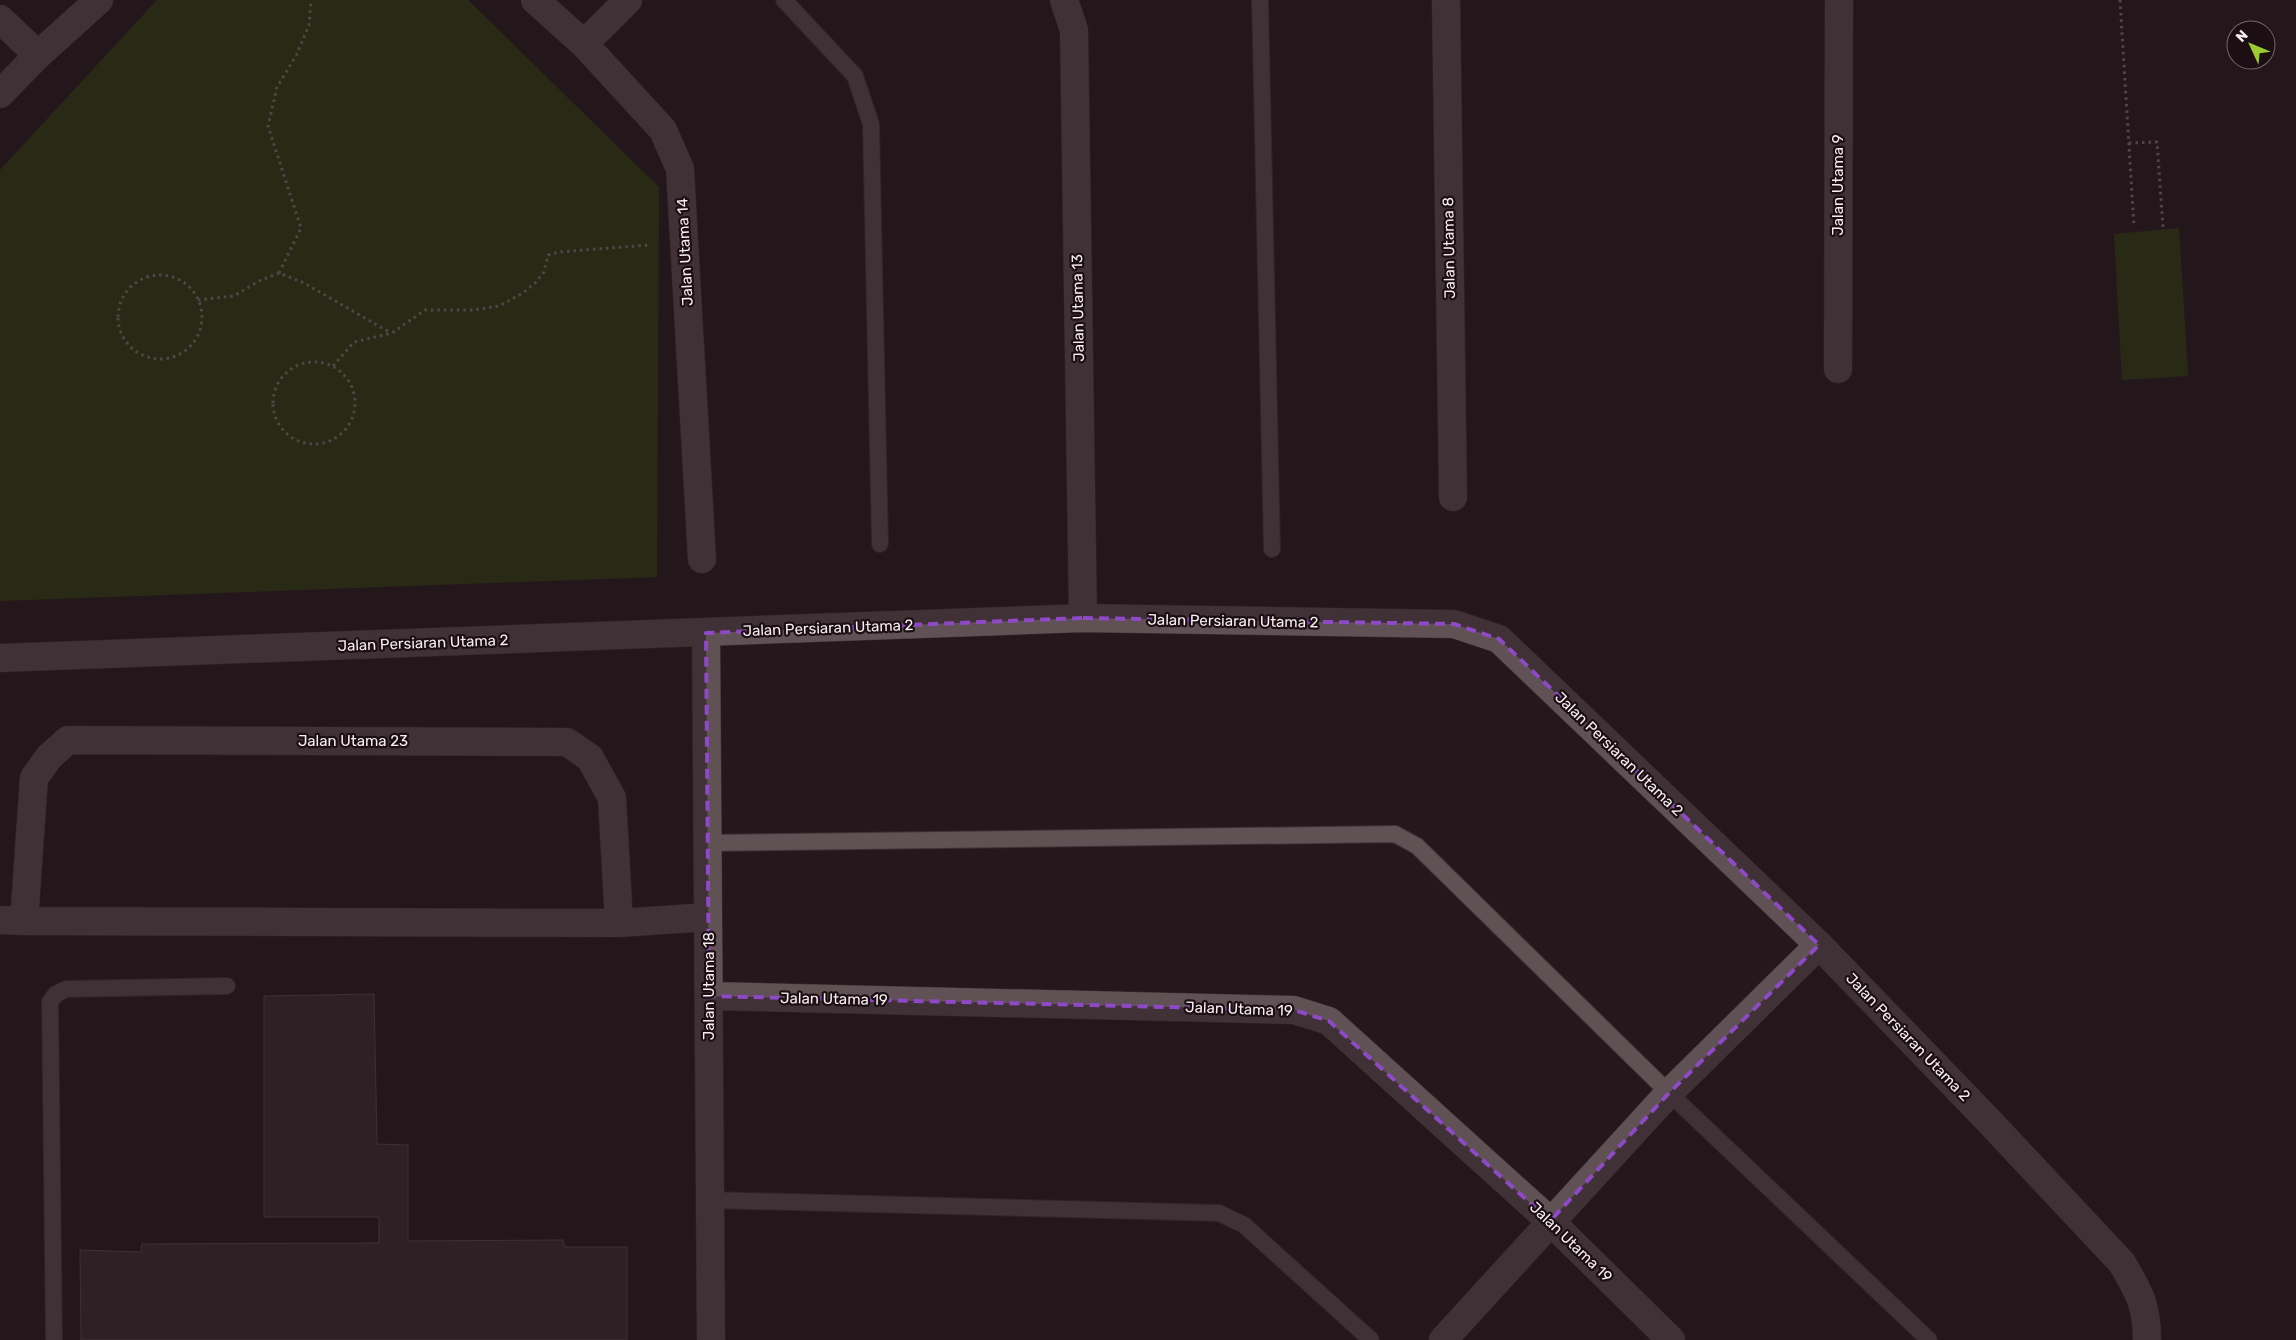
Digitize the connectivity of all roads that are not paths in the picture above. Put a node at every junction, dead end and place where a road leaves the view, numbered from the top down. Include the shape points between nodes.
1 (100, 0) edge
2 (535, 0) edge
3 (628, 0) edge
4 (784, 0) edge
5 (1064, 0) edge
6 (1260, 0) edge
7 (1446, 0) edge
8 (1839, 0) edge
9 (0, 20) edge
10 (584, 44) junction
11 (38, 56) junction
12 (0, 94) edge
13 (1838, 369) dead end
14 (1453, 497) dead end
15 (880, 544) dead end
16 (1272, 549) dead end
17 (702, 559) dead end
18 (1083, 618) junction
19 (706, 633) junction
20 (0, 658) edge
21 (708, 843) junction
22 (708, 917) junction
23 (12, 920) edge
24 (618, 923) junction
25 (1819, 945) junction
26 (227, 986) dead end
27 (709, 996) junction
28 (1669, 1093) junction
29 (710, 1200) junction
30 (1550, 1221) junction
31 (54, 1340) edge
32 (711, 1340) edge
33 (1371, 1340) edge
34 (1443, 1340) edge
35 (1671, 1340) edge
36 (1929, 1340) edge
37 (2147, 1340) edge

1 - 11 street
2 - 10 street, Jalan Utama 14
3 - 10 street
4 - 15 lane via 855,76 871,124
5 - 18 street, Jalan Utama 13 via 1074,30
6 - 16 lane
7 - 14 street, Jalan Utama 8
8 - 13 street, Jalan Utama 9
9 - 11 street
10 - 17 street, Jalan Utama 14 via 663,130 680,169
11 - 12 street
18 - 19 street, Jalan Persiaran Utama 2
18 - 25 street, Jalan Persiaran Utama 2 via 1454,624 1499,638
19 - 20 street, Jalan Persiaran Utama 2
19 - 21 street, Jalan Utama 18
21 - 22 street, Jalan Utama 18
21 - 28 lane via 1395,834 1417,846
22 - 24 street
22 - 27 street, Jalan Utama 18
23 - 24 street
23 - 24 street, Jalan Utama 23 via 34,778 48,757 68,740 567,742 590,758 612,798
25 - 28 street
25 - 37 street, Jalan Persiaran Utama 2 via 2122,1263 2147,1316
26 - 31 lane via 66,989 50,1002
27 - 29 street, Jalan Utama 18
27 - 30 street, Jalan Utama 19 via 1294,1010 1330,1021
28 - 30 street
28 - 36 lane
29 - 32 street, Jalan Utama 18
29 - 33 lane via 1219,1214 1244,1225
30 - 34 street
30 - 35 street, Jalan Utama 19

